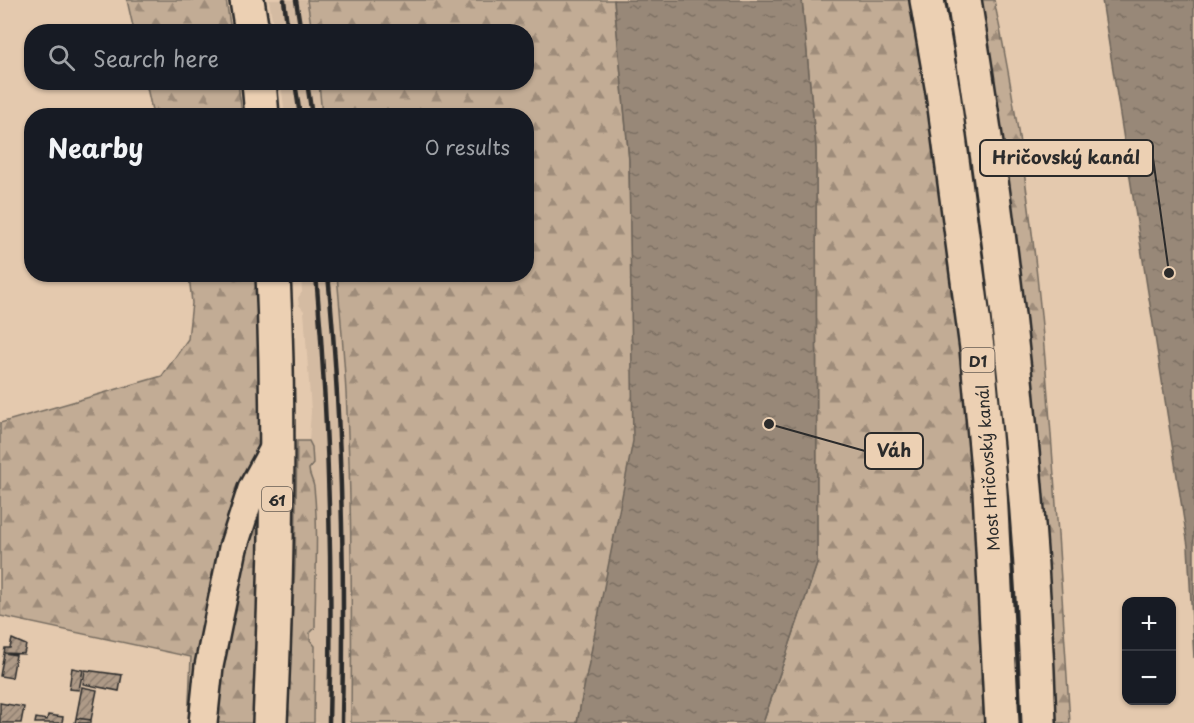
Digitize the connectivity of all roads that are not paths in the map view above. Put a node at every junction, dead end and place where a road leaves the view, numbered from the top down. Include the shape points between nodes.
1 (247, 0) edge
2 (927, 0) edge
3 (964, 0) edge
4 (251, 24) edge
5 (260, 90) edge
6 (261, 108) edge
7 (273, 282) edge
8 (277, 443) junction
9 (203, 723) edge
10 (270, 723) edge
11 (1002, 723) edge
12 (1039, 723) edge

1 - 4 main road
2 - 11 main road, Most Hričovský kanál / D1 via 977,348 990,491
3 - 12 main road, D1 via 1012,339 1027,489
5 - 6 main road
7 - 8 main road, 61
8 - 9 street via 252,489 235,539 209,666
8 - 10 main road, 61

